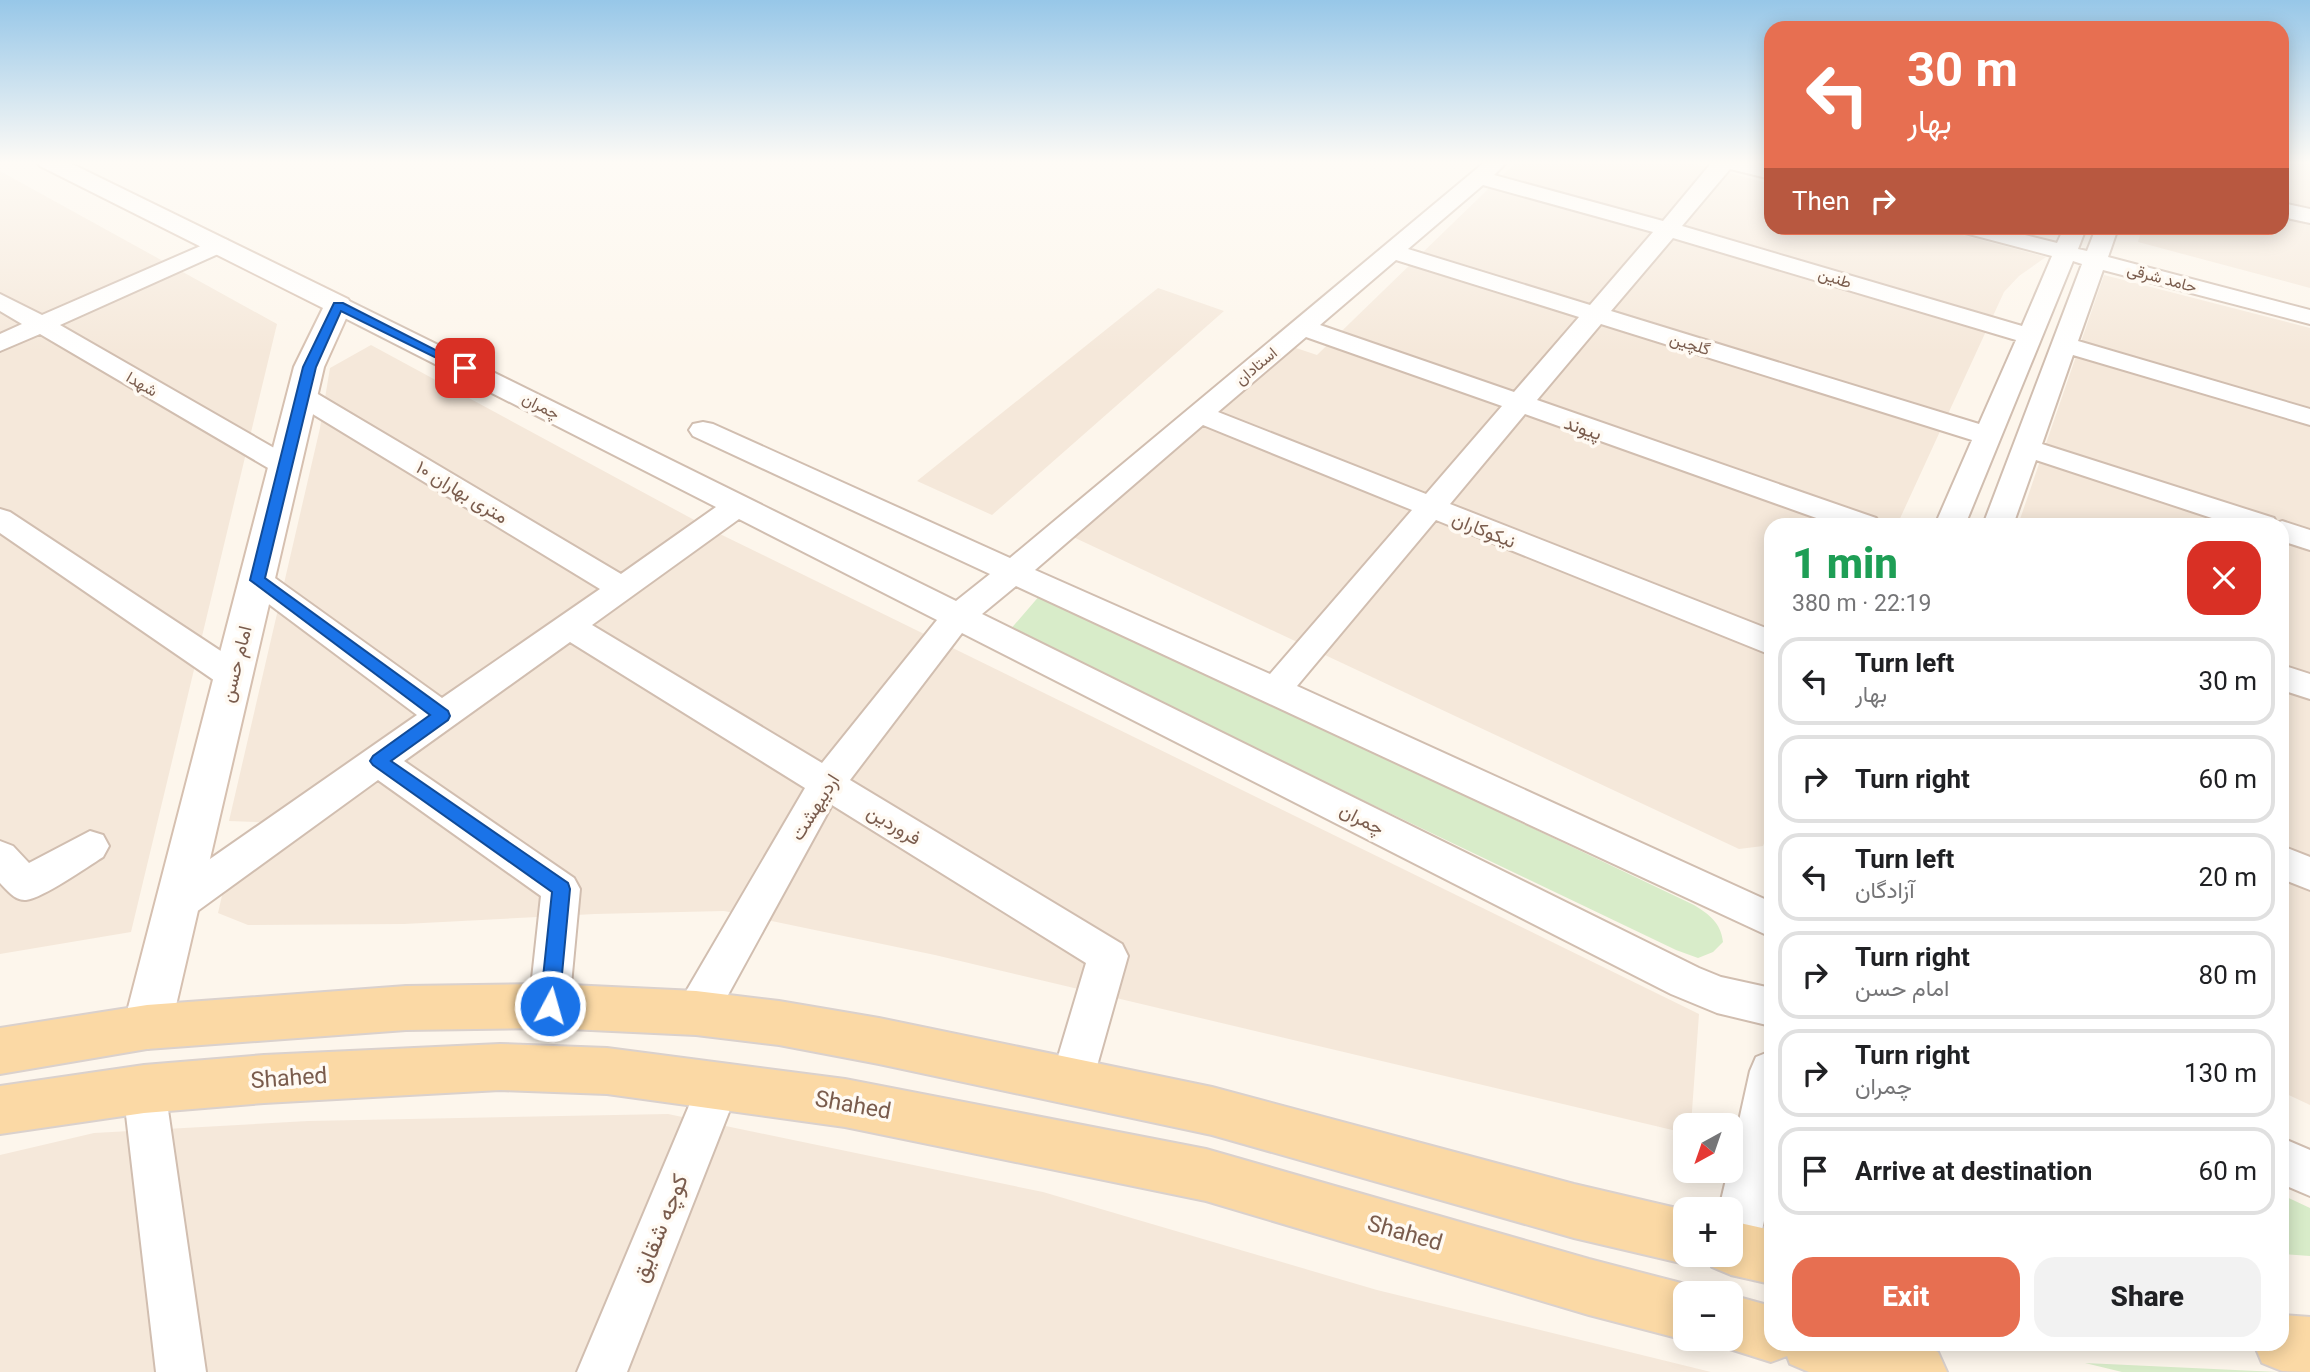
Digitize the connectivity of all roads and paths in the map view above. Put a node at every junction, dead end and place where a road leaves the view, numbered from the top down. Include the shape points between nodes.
1 (179, 225) edge
2 (1422, 225) edge
3 (1656, 225) edge
4 (1671, 225) edge
5 (1668, 229) junction
6 (2035, 235) edge
7 (2071, 239) edge
8 (2102, 244) edge
9 (219, 245) junction
10 (1392, 251) junction
11 (2310, 299) edge
12 (0, 301) edge
13 (338, 305) junction
14 (1595, 315) junction
15 (2310, 317) edge
16 (41, 325) junction
17 (1302, 327) junction
18 (2030, 336) junction
19 (0, 343) edge
20 (2065, 345) junction
21 (302, 396) junction
22 (1518, 405) junction
23 (1199, 414) junction
24 (2310, 417) edge
25 (703, 430) dead end
26 (1988, 436) junction
27 (2027, 448) junction
28 (285, 467) junction
29 (738, 506) junction
30 (1430, 508) junction
31 (1846, 518) edge
32 (1953, 518) edge
33 (2001, 518) edge
34 (2242, 518) edge
35 (0, 519) edge
36 (2289, 533) edge
37 (2310, 540) edge
38 (1013, 572) junction
39 (257, 580) junction
40 (622, 588) junction
41 (958, 616) junction
42 (569, 626) junction
43 (1764, 640) edge
44 (233, 676) junction
45 (2289, 680) edge
46 (2310, 687) edge
47 (1275, 690) junction
48 (442, 716) junction
49 (379, 761) junction
50 (826, 784) junction
51 (90, 846) dead end
52 (0, 857) edge
53 (2289, 865) edge
54 (2310, 874) edge
55 (177, 903) junction
56 (1764, 917) edge
57 (1764, 1005) edge
58 (550, 1006) junction
59 (696, 1013) junction
60 (147, 1027) junction
61 (0, 1051) edge
62 (1072, 1080) junction
63 (719, 1084) junction
64 (144, 1089) junction
65 (1764, 1101) edge
66 (0, 1110) edge
67 (2289, 1164) edge
68 (2310, 1174) edge
69 (1742, 1197) edge
70 (1673, 1234) edge
71 (1673, 1309) edge
72 (1743, 1327) edge
73 (1764, 1332) edge
74 (2289, 1344) edge
75 (2310, 1345) edge
76 (1837, 1351) edge
77 (181, 1372) edge
78 (602, 1372) edge
79 (1918, 1372) edge

1 - 9 street, چمران
2 - 10 street, استادان
3 - 5 street, طنین
4 - 5 street
5 - 14 street
5 - 18 street, طنین
6 - 7 street, حامد شرقی
7 - 8 street, حامد شرقی
7 - 18 street
8 - 11 street, حامد شرقی
8 - 15 street, حامد شرقی
8 - 20 street
9 - 13 street, چمران
9 - 16 street
10 - 14 street, گلچین
10 - 17 street, استادان
12 - 16 street, شهدا
13 - 21 street, امام حسن via 309,367
13 - 29 street, چمران
14 - 22 street
14 - 26 street, گلچین
16 - 19 street
16 - 28 street, شهدا
17 - 22 street, پیوند
17 - 23 street, استادان
18 - 26 street
20 - 24 street
20 - 27 street
21 - 28 street, امام حسن
21 - 40 street, ۱۰ متری بهاران
22 - 30 street
22 - 31 street, پیوند
23 - 30 street, نیکوکاران
23 - 38 street, استادان
25 - 38 street
26 - 32 street
27 - 33 street
27 - 34 street
28 - 39 street, امام حسن
29 - 40 street
29 - 41 street, چمران
30 - 43 street, نیکوکاران
30 - 47 street
35 - 44 street
36 - 37 street
38 - 41 street
38 - 47 street
39 - 44 street, امام حسن
39 - 48 street
40 - 42 street
41 - 50 street, اردیبهشت
41 - 57 street, چمران via 1685,981 1717,995
42 - 48 street
42 - 50 street, فروردین
44 - 55 street, امام حسن
45 - 46 street
47 - 56 street
48 - 49 street
49 - 55 street
49 - 58 street via 561,889
50 - 59 street, اردیبهشت
50 - 62 street, فروردین via 1108,956
51 - 52 street via 25,884
53 - 54 street
55 - 60 street, امام حسن
58 - 59 main road
58 - 60 main road via 405,1008
59 - 62 main road via 829,1032
60 - 61 main road
62 - 70 main road via 1212,1111
63 - 64 main road, Shahed via 607,1071 500,1067
63 - 71 main road, Shahed via 845,1103 1206,1175
63 - 78 street, کوچه شقایق
64 - 66 main road, Shahed
64 - 77 street
65 - 69 street
67 - 68 street
72 - 73 main road
74 - 75 main road
76 - 79 main road

